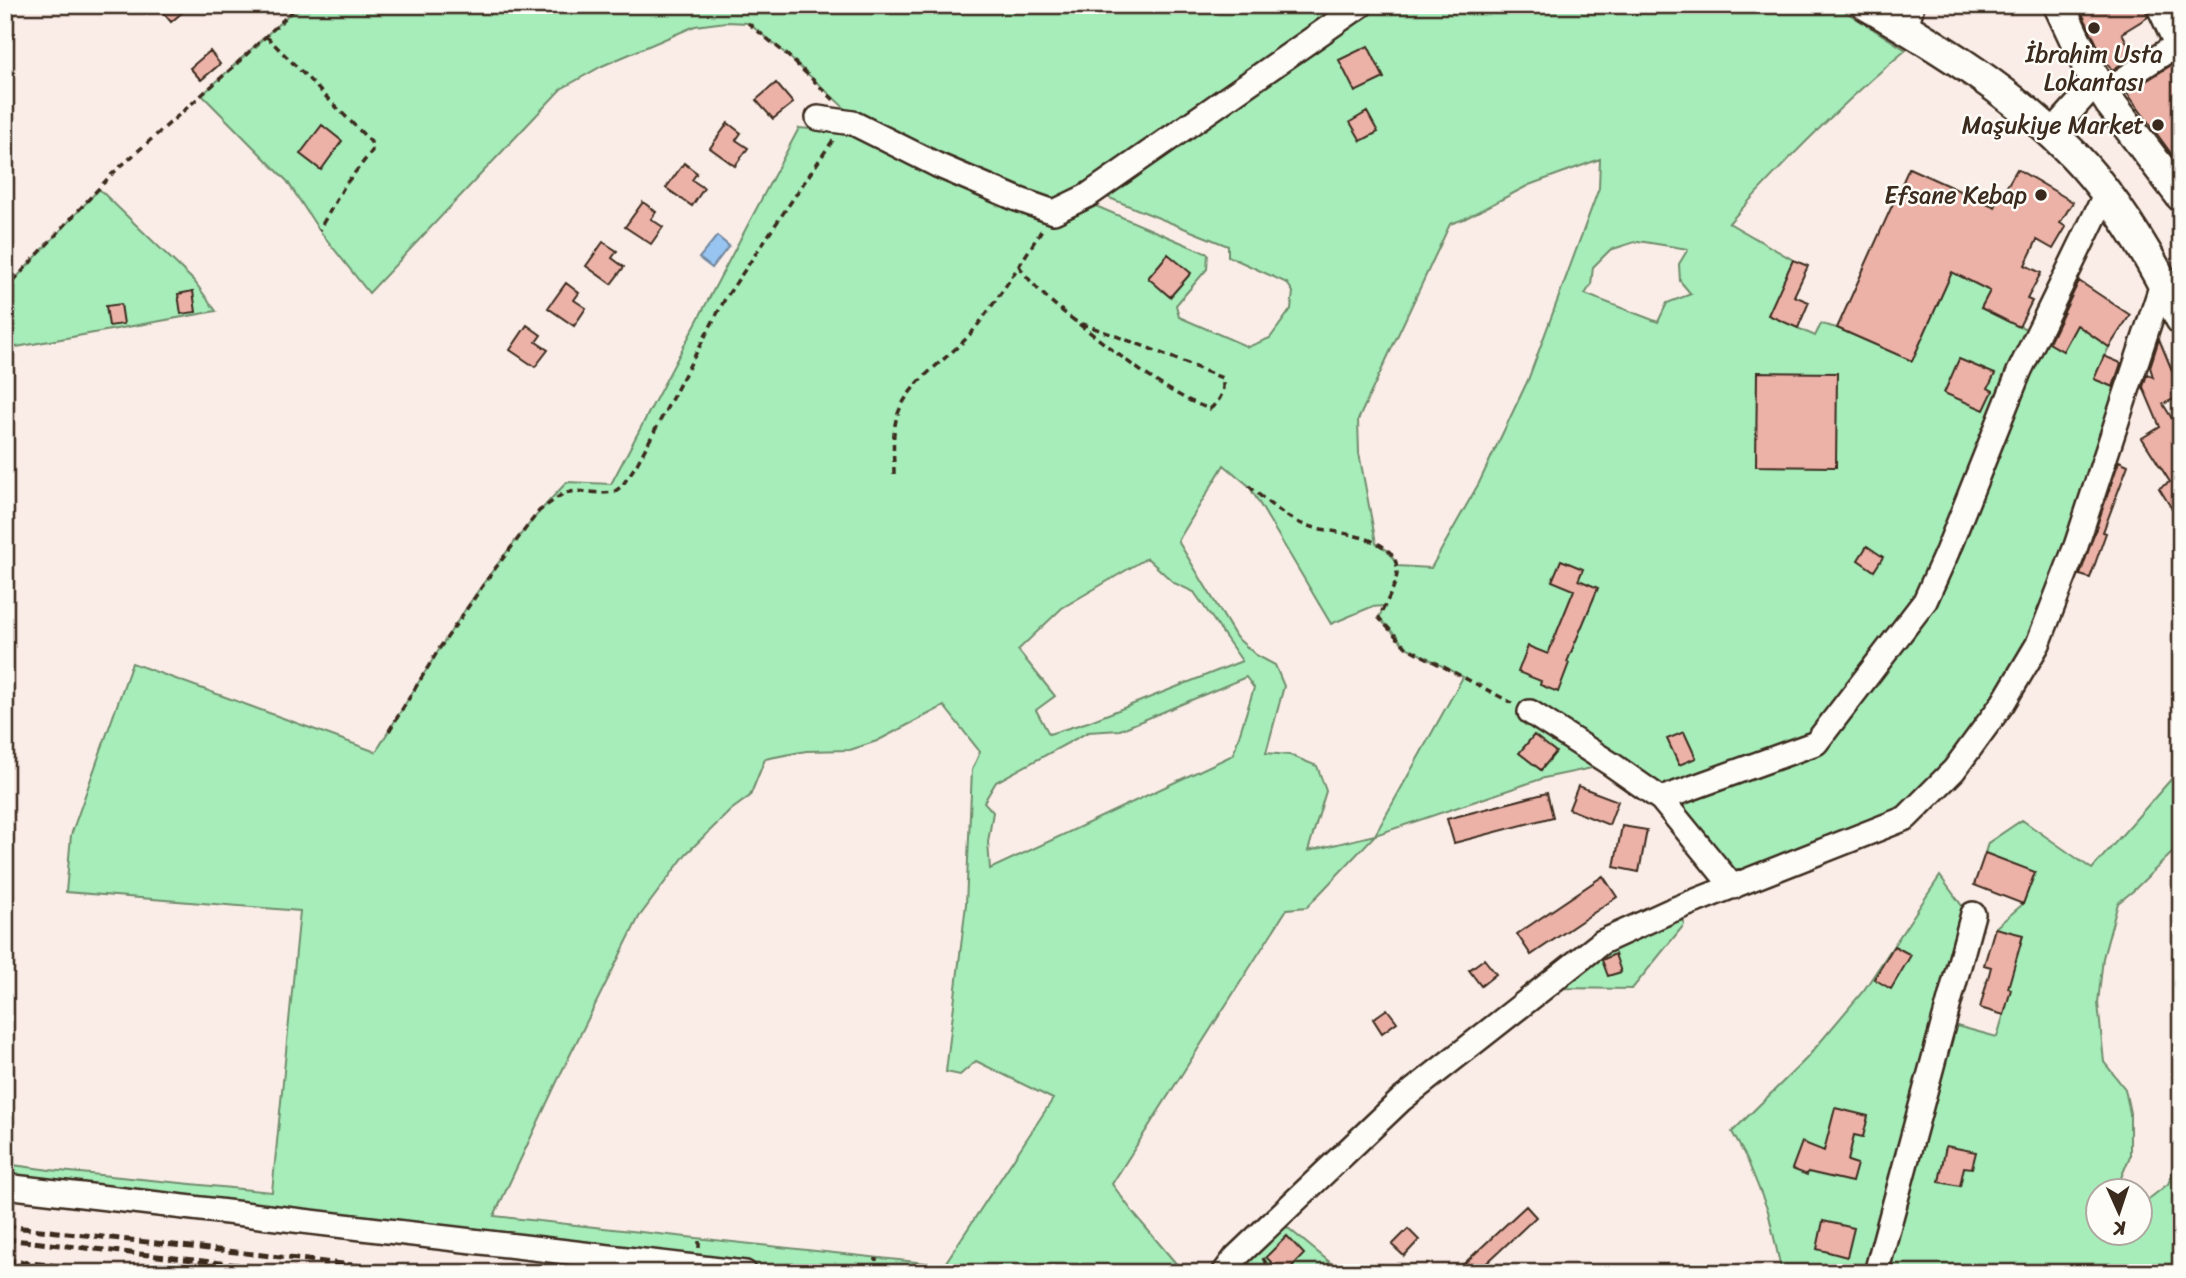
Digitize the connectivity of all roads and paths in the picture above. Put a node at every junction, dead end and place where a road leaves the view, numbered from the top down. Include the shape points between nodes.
1 (299, 5) edge
2 (1361, 5) edge
3 (1867, 5) edge
4 (2059, 5) edge
5 (2158, 5) edge
6 (1909, 17) edge
7 (748, 23) dead end
8 (266, 36) junction
9 (2178, 43) edge
10 (2100, 87) junction
11 (818, 118) dead end
12 (845, 122) junction
13 (2051, 133) junction
14 (2106, 193) junction
15 (2181, 196) edge
16 (1054, 212) junction
17 (319, 230) dead end
18 (1019, 266) junction
19 (2172, 273) edge
20 (5, 290) edge
21 (2181, 319) edge
22 (1075, 321) junction
23 (894, 474) dead end
24 (1249, 486) dead end
25 (1530, 712) joint
26 (389, 731) dead end
27 (1661, 799) junction
28 (1733, 887) junction
29 (1973, 914) dead end
30 (5, 1186) edge
31 (876, 1258) dead end
32 (745, 1273) edge
33 (876, 1273) edge
34 (1224, 1273) edge
35 (1876, 1273) edge

1 - 8 path
2 - 16 street via 1087,196
3 - 6 main road
4 - 10 main road
5 - 9 street
6 - 13 main road
7 - 12 path via 833,97
8 - 17 path via 371,142 372,151
8 - 20 path via 112,174
9 - 10 street
10 - 13 street
10 - 15 main road
11 - 12 street
12 - 16 street
12 - 26 path via 725,299 622,486 602,494 564,493 539,511 439,649
13 - 14 main road
14 - 19 main road
14 - 27 street via 2019,372 1924,601 1816,743
16 - 18 path
18 - 22 path
18 - 23 path via 971,333 915,386 902,405 896,418
19 - 21 main road
19 - 28 street via 2067,571 2038,644 2003,703 1954,770 1906,818
22 - 22 path via 1141,371 1196,404 1210,409 1218,403 1224,388 1222,378
24 - 25 path via 1300,523 1350,534 1390,552 1397,566 1380,618 1387,627 1406,647
25 - 27 street
27 - 28 street
28 - 34 street via 1602,942 1401,1100
29 - 35 street
30 - 32 street
31 - 33 path

